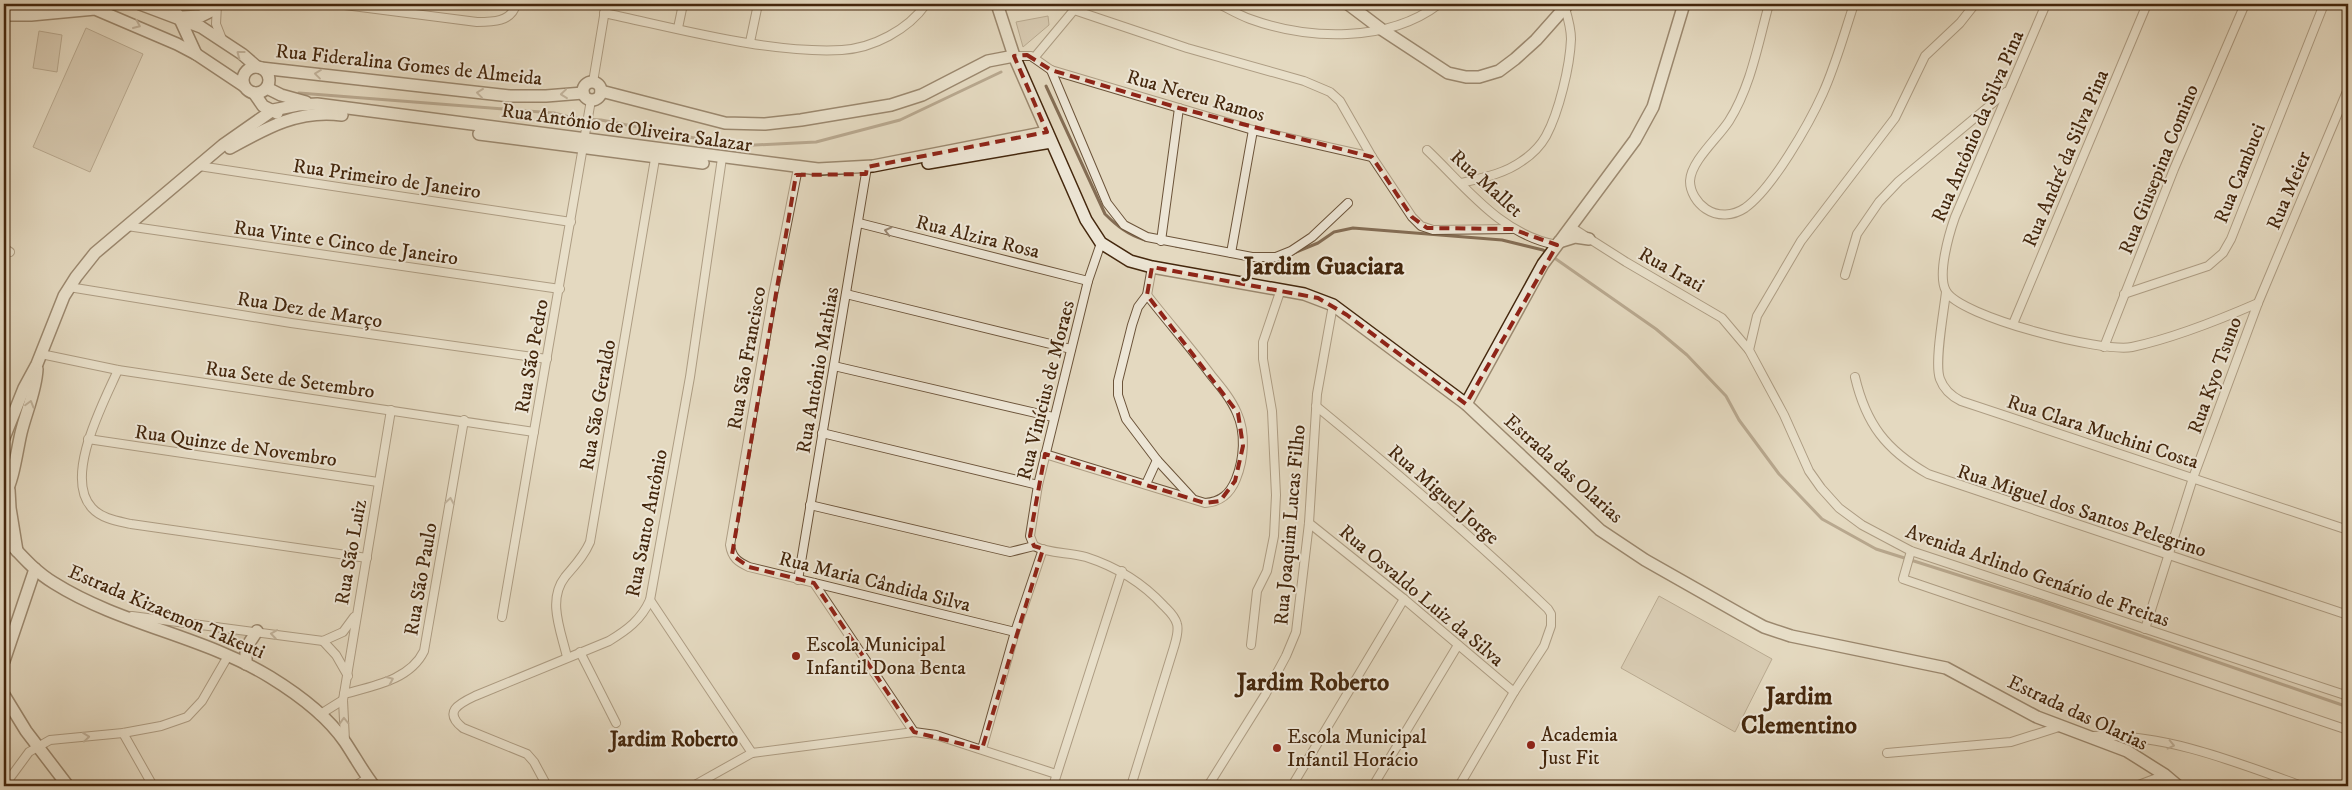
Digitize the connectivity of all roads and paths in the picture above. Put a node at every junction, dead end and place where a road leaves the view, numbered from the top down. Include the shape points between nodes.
1 (140, 4) edge
2 (170, 4) edge
3 (337, 4) edge
4 (516, 4) edge
5 (606, 4) edge
6 (682, 4) edge
7 (758, 4) edge
8 (926, 4) edge
9 (997, 4) edge
10 (1218, 4) edge
11 (1348, 4) edge
12 (1439, 4) edge
13 (1684, 4) edge
14 (1769, 4) edge
15 (1854, 4) edge
16 (1975, 4) edge
17 (2046, 4) edge
18 (2147, 4) edge
19 (2244, 4) edge
20 (2324, 4) edge
21 (216, 6) edge
22 (1567, 6) edge
23 (1075, 7) edge
24 (604, 14) junction
25 (4, 15) edge
26 (180, 17) junction
27 (201, 27) junction
28 (678, 28) junction
29 (1381, 29) junction
30 (223, 41) junction
31 (750, 42) junction
32 (196, 54) junction
33 (1014, 56) junction
34 (1034, 58) junction
35 (259, 68) junction
36 (1051, 70) junction
37 (244, 86) junction
38 (597, 87) junction
39 (266, 89) junction
40 (2348, 89) edge
41 (2008, 90) junction
42 (254, 94) junction
43 (588, 100) junction
44 (317, 104) junction
45 (1179, 108) junction
46 (273, 110) junction
47 (296, 116) junction
48 (1253, 130) junction
49 (259, 132) junction
50 (1049, 137) junction
51 (584, 144) junction
52 (1427, 150) dead end
53 (657, 153) junction
54 (215, 154) junction
55 (1372, 157) junction
56 (722, 162) junction
57 (199, 166) junction
58 (866, 170) junction
59 (797, 171) junction
60 (1461, 183) junction
61 (1348, 203) dead end
62 (571, 222) junction
63 (859, 223) junction
64 (127, 226) junction
65 (1512, 229) junction
66 (1579, 229) junction
67 (1161, 241) junction
68 (1101, 243) junction
69 (1557, 244) junction
70 (1231, 253) junction
71 (1152, 267) junction
72 (1845, 275) dead end
73 (1088, 282) junction
74 (69, 287) junction
75 (560, 289) junction
76 (1280, 289) junction
77 (1946, 292) junction
78 (846, 294) junction
79 (2124, 294) junction
80 (1147, 295) junction
81 (2258, 303) junction
82 (1333, 305) junction
83 (2013, 324) junction
84 (2104, 347) junction
85 (1071, 349) junction
86 (1750, 350) junction
87 (39, 359) junction
88 (547, 360) junction
89 (834, 366) junction
90 (118, 370) junction
91 (1855, 376) dead end
92 (1466, 404) junction
93 (1316, 406) junction
94 (391, 410) junction
95 (1053, 417) junction
96 (464, 420) junction
97 (6, 423) edge
98 (22, 431) junction
99 (534, 432) junction
100 (822, 434) junction
101 (4, 438) edge
102 (88, 439) junction
103 (1046, 454) junction
104 (1157, 460) junction
105 (2193, 478) junction
106 (378, 482) junction
107 (1146, 484) junction
108 (1038, 485) junction
109 (10, 486) junction
110 (4, 498) edge
111 (1194, 499) junction
112 (810, 505) junction
113 (1309, 522) junction
114 (2348, 530) edge
115 (4, 537) edge
116 (1034, 546) junction
117 (1043, 549) junction
118 (17, 551) junction
119 (1910, 553) junction
120 (732, 555) joint
121 (2167, 556) junction
122 (367, 558) junction
123 (35, 570) junction
124 (1122, 571) junction
125 (798, 580) junction
126 (814, 583) junction
127 (1404, 599) junction
128 (650, 600) junction
129 (120, 614) junction
130 (2348, 615) edge
131 (356, 616) junction
132 (502, 617) dead end
133 (2145, 629) junction
134 (257, 632) junction
135 (1015, 632) junction
136 (323, 641) junction
137 (1251, 645) dead end
138 (1458, 645) junction
139 (580, 652) junction
140 (228, 656) junction
141 (567, 657) junction
142 (4, 661) edge
143 (246, 664) junction
144 (348, 677) junction
145 (1514, 692) junction
146 (4, 695) edge
147 (2348, 696) edge
148 (344, 697) junction
149 (320, 714) junction
150 (616, 723) dead end
151 (2059, 727) junction
152 (2348, 730) edge
153 (914, 732) junction
154 (123, 733) junction
155 (2088, 736) junction
156 (345, 741) junction
157 (39, 745) junction
158 (982, 749) junction
159 (1887, 753) dead end
160 (752, 754) junction
161 (1056, 774) junction
162 (2165, 775) junction
163 (371, 782) edge
164 (4, 786) edge
165 (68, 786) edge
166 (154, 786) edge
167 (355, 786) edge
168 (547, 786) edge
169 (693, 786) edge
170 (1053, 786) edge
171 (1131, 786) edge
172 (1208, 786) edge
173 (1292, 786) edge
174 (1373, 786) edge
175 (1459, 786) edge
176 (2136, 786) edge
177 (2178, 786) edge
178 (2302, 786) edge

1 - 26 street
2 - 26 street
3 - 4 street via 493,22 507,17
5 - 24 street
6 - 28 street
7 - 31 street
8 - 31 street via 903,28 887,37 843,50
9 - 33 street, Estrada das Olarias
10 - 29 street via 1249,19 1281,28 1342,34
11 - 29 street
12 - 29 street via 1410,22
13 - 66 street via 1653,107
14 - 15 street via 1749,80 1724,129 1695,166 1690,180 1699,204 1717,214 1728,215 1745,208 1765,188 1806,128 1836,62
16 - 86 street via 1925,56 1895,118 1801,241 1757,316
17 - 41 street, Rua Antônio da Silva Pina
18 - 83 street, Rua André da Silva Pina
19 - 79 street, Rua Giusepina Comino
20 - 79 street, Rua Cambuci via 2223,253 2208,266
21 - 26 street via 201,16
21 - 27 street
21 - 30 street via 216,24
22 - 29 street via 1515,59 1499,71 1480,77 1448,73
22 - 60 street via 1571,39 1567,64 1546,136 1516,165 1491,176
23 - 34 street
23 - 55 street via 1188,48 1325,90 1340,101
24 - 28 street
24 - 38 street
25 -> 32 street via 95,9 165,37
26 - 27 street
26 - 32 street
27 - 30 street
28 - 31 street
35 -> 30 street
32 - 37 street
33 - 34 street, Rua Nereu Ramos
33 - 38 street via 988,61 922,95 891,105 765,124 725,123
33 - 50 street, Estrada das Olarias
34 - 36 street, Rua Nereu Ramos
35 - 37 street via 246,72
35 - 39 street via 268,76
43 -> 35 street, Rua Fideralina Gomes de Almeida via 510,96
36 - 45 street, Rua Nereu Ramos
36 - 67 street via 1111,209 1129,228
37 - 42 street
38 - 43 street via 599,97
38 - 43 street via 586,85
39 - 42 street
39 - 44 street
39 - 46 street via 273,97
40 - 81 street, Rua Meier
41 - 72 street via 1899,181 1879,202 1857,234
41 - 77 street, Rua Antônio da Silva Pina via 1946,241 1943,280
42 - 46 street via 263,106
43 - 51 street, Rua São Pedro
44 - 46 street, Rua Antônio de Oliveira Salazar
44 - 51 street, Rua Antônio de Oliveira Salazar
45 - 48 street, Rua Nereu Ramos
45 - 67 street
46 - 47 street
46 - 49 street
46 - 54 street, Rua Antônio de Oliveira Salazar via 225,143
47 - 49 street, Rua Antônio de Oliveira Salazar
47 - 51 street, Rua Antônio de Oliveira Salazar via 335,114
48 - 55 street, Rua Nereu Ramos
48 - 70 street
49 - 54 street, Rua Antônio de Oliveira Salazar
50 - 58 street, Rua Antônio de Oliveira Salazar
50 - 68 street, Estrada das Olarias via 1086,220
51 - 53 street, Rua Antônio de Oliveira Salazar
51 - 62 street, Rua São Pedro
52 - 60 street, Rua Mallet
53 - 56 street, Rua Antônio de Oliveira Salazar
53 - 141 street, Rua São Geraldo via 590,542 557,590 555,603
54 - 57 street, Rua Antônio de Oliveira Salazar
55 - 65 street via 1421,226 1433,230
56 - 59 street, Rua Antônio de Oliveira Salazar
56 - 128 street, Rua Santo Antônio via 690,377
57 - 62 street, Rua Primeiro de Janeiro
57 - 64 street, Rua Antônio de Oliveira Salazar
58 - 59 street, Rua Antônio de Oliveira Salazar via 822,177
58 - 63 street, Rua Antônio Mathias
59 - 120 street, Rua São Francisco via 730,545
60 - 65 street, Rua Mallet
61 - 70 street via 1312,237 1291,251 1264,258
62 - 75 street, Rua São Pedro
73 -> 63 street, Rua Alzira Rosa
63 - 78 street, Rua Antônio Mathias
64 - 74 street, Rua Antônio de Oliveira Salazar via 95,253
64 - 75 street, Rua Vinte e Cinco de Janeiro
65 - 69 street, Rua Mallet via 1542,242
66 - 69 street
66 - 69 street via 1575,237
66 - 86 street, Rua Irati via 1722,318
67 - 70 street
68 - 71 street, Estrada das Olarias via 1130,261
68 - 73 street, Rua Vinícius de Moraes
69 - 92 street
71 - 76 street, Estrada das Olarias
71 - 80 street
73 - 85 street, Rua Vinícius de Moraes
74 - 87 street, Rua Antônio de Oliveira Salazar
74 - 88 street, Rua Dez de Março via 291,324
75 - 88 street, Rua São Pedro
76 - 82 street, Estrada das Olarias
76 - 137 street via 1263,342 1272,411 1276,495 1274,536 1267,571 1257,591
77 - 83 street via 1962,306
77 - 105 street, Rua Clara Muchini Costa via 1938,376 1952,396
78 - 85 street
78 - 89 street, Rua Antônio Mathias
79 - 84 street, Rua Giusepina Comino
80 - 104 street via 1138,307 1132,326 1118,381 1118,395 1126,419
80 - 111 street via 1238,413 1243,446 1240,467 1227,494 1214,503
81 - 84 street via 2194,328 2131,347
81 - 105 street, Rua Kyo Tsuno
82 - 92 street, Estrada das Olarias
82 - 93 street, Rua Joaquim Lucas Filho
83 - 84 street
85 - 95 street, Rua Vinícius de Moraes
86 - 119 street, Avenida Arlindo Genário de Freitas via 1809,471 1821,488 1839,508 1862,525
87 - 90 street, Rua Sete de Setembro
87 - 97 street, Rua Antônio de Oliveira Salazar
98 -> 87 street, Rua Antônio de Oliveira Salazar
88 - 99 street, Rua São Pedro
89 - 95 street
89 - 100 street, Rua Antônio Mathias
90 - 94 street, Rua Sete de Setembro
90 - 102 street
91 - 121 street, Rua Miguel dos Santos Pelegrino via 1863,405 1882,440 1904,461 1953,484
92 - 151 street, Estrada das Olarias via 1600,530 1645,560 1742,615 1791,636 1946,668
93 - 113 street, Rua Joaquim Lucas Filho
93 - 145 street, Rua Miguel Jorge via 1548,609 1551,626 1547,638
94 - 96 street, Rua Sete de Setembro
94 - 106 street, Rua São Luiz
95 - 103 street, Rua Vinícius de Moraes
96 - 99 street, Rua Sete de Setembro
148 -> 96 street, Rua São Paulo via 401,675 414,667 424,651
97 - 98 street
97 - 101 street, Rua Antônio de Oliveira Salazar
98 - 109 street, Rua Antônio de Oliveira Salazar
99 - 132 street, Rua São Pedro
100 - 108 street
100 - 112 street, Rua Antônio Mathias
102 - 106 street, Rua Quinze de Novembro
102 - 122 street via 82,483 85,497 101,515 131,524
103 - 107 street
103 - 108 street, Rua Vinícius de Moraes
104 - 107 street
104 - 111 street
105 - 114 street, Rua Clara Muchini Costa
105 - 121 street, Rua Kyo Tsuno
106 - 122 street, Rua São Luiz
107 - 111 street
108 - 116 street, Rua Vinícius de Moraes via 1030,536
109 - 110 street, Rua Antônio de Oliveira Salazar
109 - 118 street
112 - 116 street via 1010,552
112 - 125 street, Rua Antônio Mathias
113 - 127 street, Rua Osvaldo Luiz da Silva
113 - 172 street, Rua Joaquim Lucas Filho via 1302,597 1292,644
115 - 118 street, Estrada Kizaemon Takeuti
116 - 117 street
117 - 124 street via 1086,557
117 - 135 street
118 - 123 street, Estrada Kizaemon Takeuti
119 - 133 street, Avenida Arlindo Genário de Freitas
119 - 152 street via 1903,575
120 - 125 street, Rua Maria Cândida Silva via 749,567
121 - 130 street, Rua Miguel dos Santos Pelegrino
121 - 133 street, Rua Kyo Tsuno
122 - 131 street, Rua São Luiz
123 - 129 street, Estrada Kizaemon Takeuti via 55,584
123 - 142 street
124 - 161 street
124 - 171 street via 1138,582 1174,617 1178,625
125 - 126 street, Rua Maria Cândida Silva
126 - 135 street, Rua Maria Cândida Silva
126 - 153 street
127 - 138 street, Rua Osvaldo Luiz da Silva
127 - 173 street
128 - 139 street, Rua Santo Antônio via 642,616 626,631
128 - 160 street
129 - 134 street
129 - 140 street, Estrada Kizaemon Takeuti
131 - 136 street via 344,632
131 - 144 street, Rua São Luiz
133 - 147 street, Avenida Arlindo Genário de Freitas
136 -> 134 street
134 - 143 street via 246,648
135 - 158 street
136 - 144 street via 336,655
138 - 145 street, Rua Osvaldo Luiz da Silva
138 - 174 street
139 - 141 street, Rua Santo Antônio
139 - 150 street
140 - 143 street, Estrada Kizaemon Takeuti
140 - 154 street via 202,702 187,717
141 - 168 street, Rua Santo Antônio via 461,703 453,715 455,722 463,728 527,754
143 - 149 street, Estrada Kizaemon Takeuti via 272,678
144 - 148 street, Rua São Luiz
145 - 175 street
146 - 157 street
148 - 149 street
156 -> 148 street, Rua São Luiz
149 - 156 street, Estrada Kizaemon Takeuti
151 - 155 street, Estrada das Olarias
151 - 159 street via 2012,742
153 - 158 street
153 - 160 street
157 -> 154 street via 50,740
154 - 166 street
155 - 162 street, Estrada das Olarias via 2127,751
155 -> 178 street via 2122,735 2192,750
156 - 163 street, Estrada Kizaemon Takeuti
157 - 164 street via 29,752
157 - 165 street
158 - 161 street
160 - 169 street
161 - 170 street
162 - 176 street
162 - 177 street, Estrada das Olarias
163 - 167 street

